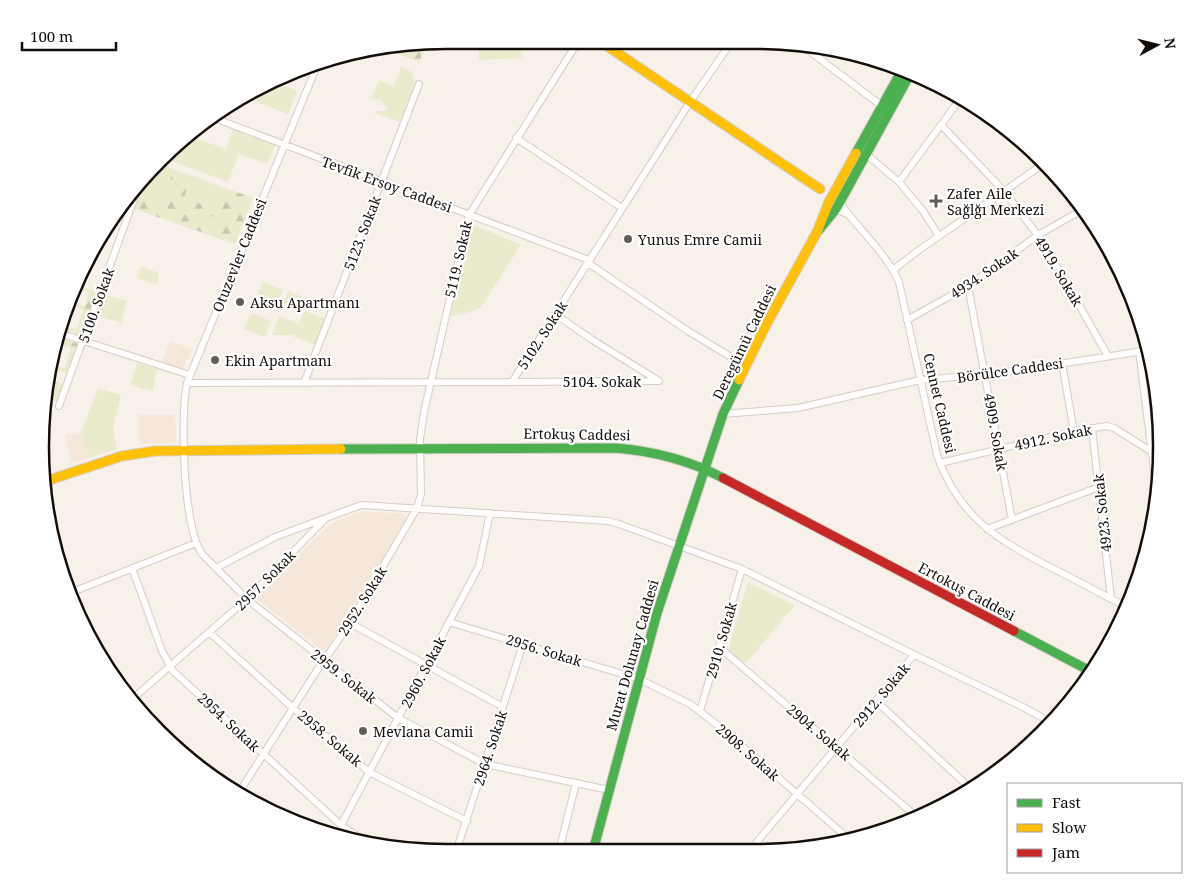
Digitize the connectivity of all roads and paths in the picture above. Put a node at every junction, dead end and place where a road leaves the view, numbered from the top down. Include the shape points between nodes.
1 (573, 49) edge
2 (611, 49) edge
3 (726, 49) edge
4 (813, 53) edge
5 (315, 71) edge
6 (899, 76) edge
7 (907, 79) edge
8 (419, 84) dead end
9 (690, 102) junction
10 (957, 104) edge
11 (882, 106) junction
12 (220, 120) edge
13 (941, 125) junction
14 (516, 138) junction
15 (284, 145) junction
16 (866, 154) junction
17 (1039, 167) edge
18 (382, 182) junction
19 (899, 182) junction
20 (1004, 191) junction
21 (133, 201) edge
22 (834, 202) junction
23 (622, 208) junction
24 (1077, 213) edge
25 (469, 215) junction
26 (1038, 235) junction
27 (939, 236) junction
28 (588, 261) junction
29 (893, 270) junction
30 (968, 286) junction
31 (555, 314) junction
32 (908, 320) junction
33 (65, 335) edge
34 (83, 341) junction
35 (1139, 351) joint
36 (1108, 356) junction
37 (1062, 363) junction
38 (746, 366) junction
39 (190, 375) junction
40 (985, 375) junction
41 (920, 380) junction
42 (430, 382) junction
43 (512, 382) junction
44 (187, 383) junction
45 (304, 383) junction
46 (60, 406) dead end
47 (724, 414) junction
48 (1152, 427) edge
49 (1092, 428) junction
50 (1074, 432) junction
51 (420, 448) junction
52 (999, 449) junction
53 (184, 451) junction
54 (1153, 451) edge
55 (940, 463) junction
56 (704, 468) junction
57 (51, 479) edge
58 (1098, 487) junction
59 (417, 508) junction
60 (490, 513) junction
61 (326, 518) junction
62 (1012, 520) junction
63 (987, 529) junction
64 (196, 543) junction
65 (680, 544) junction
66 (132, 568) junction
67 (216, 568) junction
68 (742, 569) junction
69 (76, 591) edge
70 (1111, 598) junction
71 (247, 599) junction
72 (1121, 604) edge
73 (450, 622) junction
74 (350, 623) junction
75 (209, 632) junction
76 (523, 644) junction
77 (719, 647) junction
78 (914, 655) junction
79 (324, 660) junction
80 (426, 665) junction
81 (170, 666) junction
82 (1085, 668) edge
83 (639, 679) junction
84 (136, 695) edge
85 (876, 701) junction
86 (503, 707) junction
87 (293, 708) junction
88 (700, 711) junction
89 (398, 718) junction
90 (1045, 719) edge
91 (837, 747) junction
92 (263, 754) junction
93 (485, 764) junction
94 (370, 772) junction
95 (576, 783) junction
96 (965, 784) edge
97 (242, 787) edge
98 (609, 790) junction
99 (797, 794) junction
100 (912, 812) edge
101 (466, 821) junction
102 (341, 825) junction
103 (353, 833) edge
104 (844, 834) edge
105 (459, 844) edge
106 (561, 844) edge
107 (595, 844) edge
108 (755, 844) edge

1 - 14 street, 5119. Sokak
2 - 9 main road, Cennet Caddesi
3 - 9 street, 5102. Sokak
4 - 11 street
5 - 15 street, Otuzevler Caddesi
6 - 11 main road, Deregümü Caddesi
7 - 16 main road, Deregümü Caddesi
8 - 18 street, 5123. Sokak
9 - 22 main road, Cennet Caddesi via 820,189
9 - 23 street, 5102. Sokak
10 - 13 street
11 - 22 main road, Deregümü Caddesi
12 - 15 street, Tevfik Ersoy Caddesi
13 - 19 street
13 - 20 street, 4919. Sokak
14 - 23 street
14 - 25 street, 5119. Sokak
15 - 18 street, Tevfik Ersoy Caddesi
15 - 39 street, Otuzevler Caddesi
16 - 19 street
16 - 22 main road, Deregümü Caddesi
17 - 20 street
18 - 25 street, Tevfik Ersoy Caddesi
18 - 45 street, 5123. Sokak
19 - 27 street
20 - 26 street, 4919. Sokak
20 - 27 street
21 - 34 street, 5100. Sokak
22 - 29 street, Cennet Caddesi via 849,215
22 - 38 main road, Deregümü Caddesi
23 - 28 street, 5102. Sokak
24 - 26 street, 4934. Sokak
25 - 28 street, Tevfik Ersoy Caddesi
25 - 42 street, 5119. Sokak
26 - 30 street, 4934. Sokak
26 - 36 street, 4919. Sokak
27 - 29 street
28 - 31 street, 5102. Sokak
28 - 38 street, Tevfik Ersoy Caddesi via 688,331
29 - 32 street, Cennet Caddesi
30 - 32 street, 4934. Sokak
30 - 40 street, 4909. Sokak
31 - 43 street, 5102. Sokak
31 - 43 street, 5104. Sokak via 659,381
32 - 41 street, Cennet Caddesi
33 - 34 street
34 - 39 street
34 - 46 street, 5100. Sokak
35 - 36 street, Börülce Caddesi
35 - 48 street
36 - 37 street, Börülce Caddesi
37 - 40 street, Börülce Caddesi
37 - 50 street
38 - 47 main road, Deregümü Caddesi
39 - 44 street, Otuzevler Caddesi
40 - 41 street, Börülce Caddesi
40 - 52 street, 4909. Sokak
41 - 47 street, Börülce Caddesi via 806,407
41 - 55 street, Cennet Caddesi
42 - 43 street, 5102. Sokak
42 - 45 street, 5102. Sokak
42 - 51 street, 5119. Sokak
44 - 45 street, 5102. Sokak
44 - 53 street, Otuzevler Caddesi via 183,406
47 - 56 main road, Deregümü Caddesi
49 - 50 street, 4912. Sokak
49 - 54 street, 4912. Sokak via 1114,428
49 - 58 street, 4923. Sokak
50 - 52 street, 4912. Sokak
51 - 53 main road, Ertokuş Caddesi
51 - 56 main road, Ertokuş Caddesi via 617,447 659,454
51 - 59 street, 2952. Sokak via 421,494
52 - 55 street, 4912. Sokak
52 - 62 street, 4909. Sokak
53 - 57 main road, Ertokuş Caddesi via 131,454
53 - 64 street, 2959. Sokak
55 - 63 street, Cennet Caddesi via 953,489
56 - 65 main road, Murat Dolunay Caddesi
56 - 82 main road, Ertokuş Caddesi
58 - 62 street
58 - 70 street, 4923. Sokak
59 - 60 street, 2957. Sokak
59 - 61 street, 2957. Sokak via 361,504
59 - 74 street, 2952. Sokak
60 - 65 street, 2957. Sokak via 608,521
60 - 73 street, 2960. Sokak via 479,566
61 - 67 street via 275,537
61 - 71 street, 2957. Sokak
62 - 63 street
63 - 70 street, Cennet Caddesi via 1015,549
64 - 66 street
64 - 67 street, 2959. Sokak via 203,556
65 - 68 street, 2957. Sokak
65 - 83 main road, Murat Dolunay Caddesi
66 - 69 street
66 - 81 street, 2954. Sokak
67 - 71 street, 2959. Sokak
68 - 77 street, 2910. Sokak
68 - 78 street, 2957. Sokak
70 - 72 street, Cennet Caddesi
71 - 75 street, 2957. Sokak
71 - 79 street, 2959. Sokak
73 - 76 street, 2956. Sokak
73 - 80 street, 2960. Sokak
74 - 79 street, 2952. Sokak
74 - 80 street
75 - 81 street, 2957. Sokak
75 - 87 street, 2958. Sokak
76 - 83 street, 2956. Sokak
76 - 86 street, 2964. Sokak
77 - 88 street, 2910. Sokak
77 - 91 street, 2904. Sokak
78 - 85 street, 2912. Sokak
78 - 90 street, 2957. Sokak
79 - 87 street, 2952. Sokak
79 - 89 street, 2959. Sokak
80 - 86 street
80 - 89 street, 2960. Sokak
81 - 84 street, 2957. Sokak
81 - 92 street, 2954. Sokak
83 - 88 street, 2908. Sokak
83 - 98 main road, Murat Dolunay Caddesi
85 - 91 street, 2912. Sokak
85 - 96 street
86 - 93 street, 2964. Sokak
87 - 92 street, 2952. Sokak
87 - 94 street, 2958. Sokak
88 - 99 street, 2908. Sokak
89 - 93 street, 2959. Sokak
89 - 94 street, 2960. Sokak
91 - 99 street, 2912. Sokak
91 - 100 street, 2904. Sokak
92 - 97 street, 2952. Sokak
92 - 102 street, 2954. Sokak
93 - 95 street, 2959. Sokak
93 - 101 street, 2964. Sokak
94 - 101 street, 2958. Sokak
94 - 102 street, 2960. Sokak
95 - 98 street, 2959. Sokak
95 - 106 street
98 - 107 main road, Murat Dolunay Caddesi
99 - 104 street, 2908. Sokak
99 - 108 street, 2912. Sokak
101 - 105 street, 2964. Sokak
102 - 103 street, 2954. Sokak

